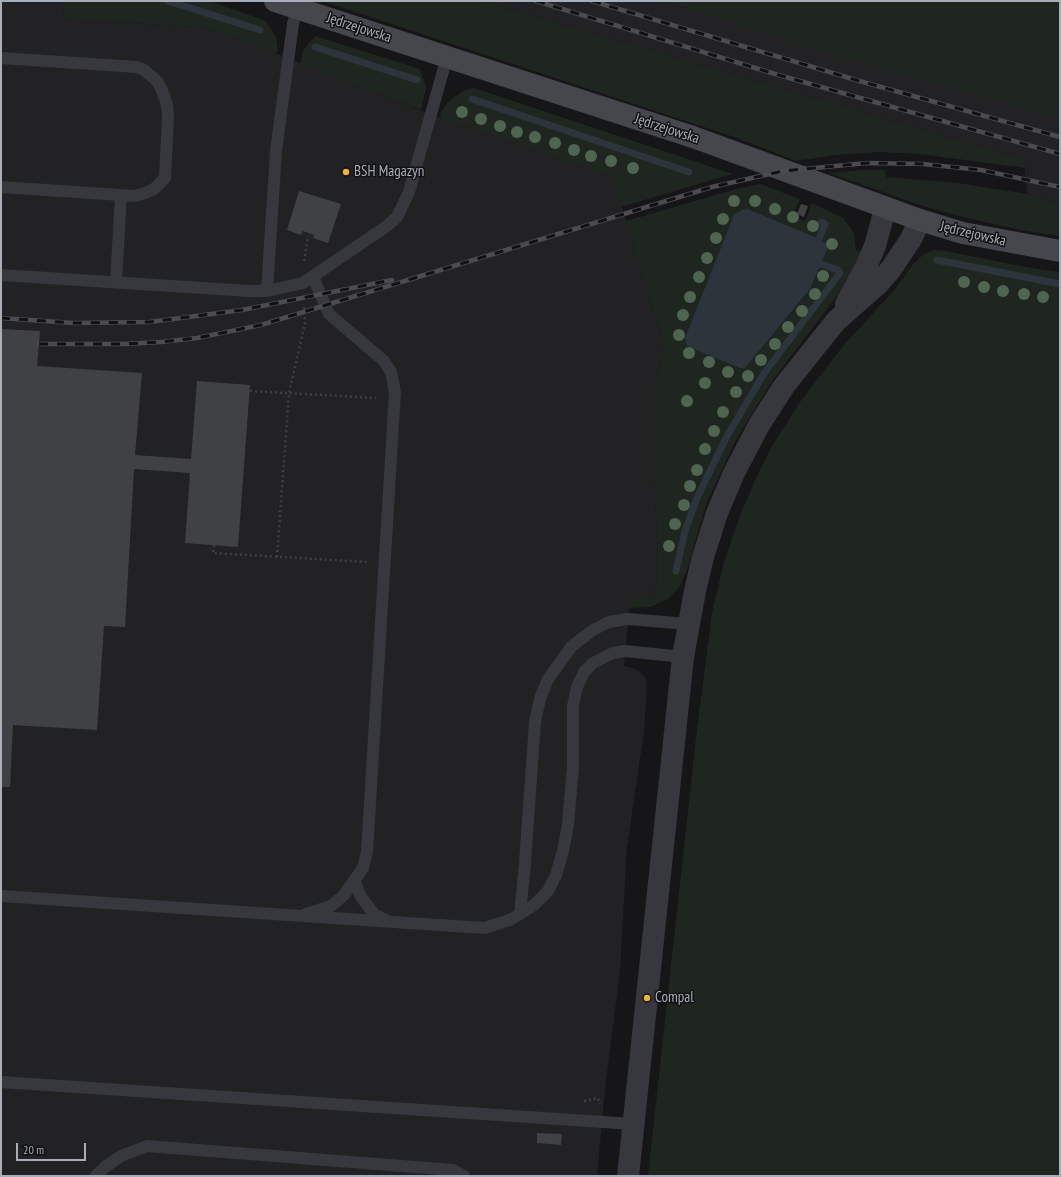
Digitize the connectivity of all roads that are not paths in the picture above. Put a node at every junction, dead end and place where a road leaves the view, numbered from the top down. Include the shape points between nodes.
1 (275, 1) edge
2 (297, 8) junction
3 (447, 57) junction
4 (1, 58) edge
5 (1, 187) edge
6 (121, 195) junction
7 (884, 208) junction
8 (920, 220) junction
9 (1060, 251) edge
10 (1, 275) edge
11 (308, 280) junction
12 (116, 282) junction
13 (267, 291) junction
14 (836, 321) junction
15 (688, 624) junction
16 (683, 657) junction
17 (355, 882) junction
18 (1, 896) edge
19 (520, 914) junction
20 (297, 916) junction
21 (390, 922) junction
22 (1, 1082) edge
23 (633, 1124) junction
24 (96, 1176) edge
25 (464, 1176) edge
26 (628, 1176) edge

1 - 2 street, Jędrzejowska
2 - 3 street, Jędrzejowska
2 - 13 lane via 276,151
3 - 7 street, Jędrzejowska via 693,137
3 - 11 lane via 409,192 397,217
4 - 6 lane via 138,67 157,81 166,98 168,117 164,178 145,194
5 - 6 lane
6 - 12 lane
7 - 8 street, Jędrzejowska
7 - 14 street via 875,246
8 - 9 street, Jędrzejowska via 963,233
8 - 14 street via 892,269
10 - 12 lane
11 - 13 lane
11 - 17 lane via 329,314 384,361 394,381 395,399 367,852 363,868
12 - 13 lane
14 - 15 street via 784,386 759,425 734,473 717,513 703,557
15 - 16 street
15 - 19 lane via 628,619 608,622 572,646 548,679 534,722
16 - 19 lane via 625,651 613,653 584,672 577,687 573,706 573,766 563,851 548,891
16 - 23 street
17 - 20 lane via 331,906
17 - 21 lane via 361,897 375,915
18 - 20 lane
19 - 21 lane via 485,928
20 - 21 lane
22 - 23 lane
23 - 26 street
24 - 25 lane via 121,1156 147,1146 453,1170

